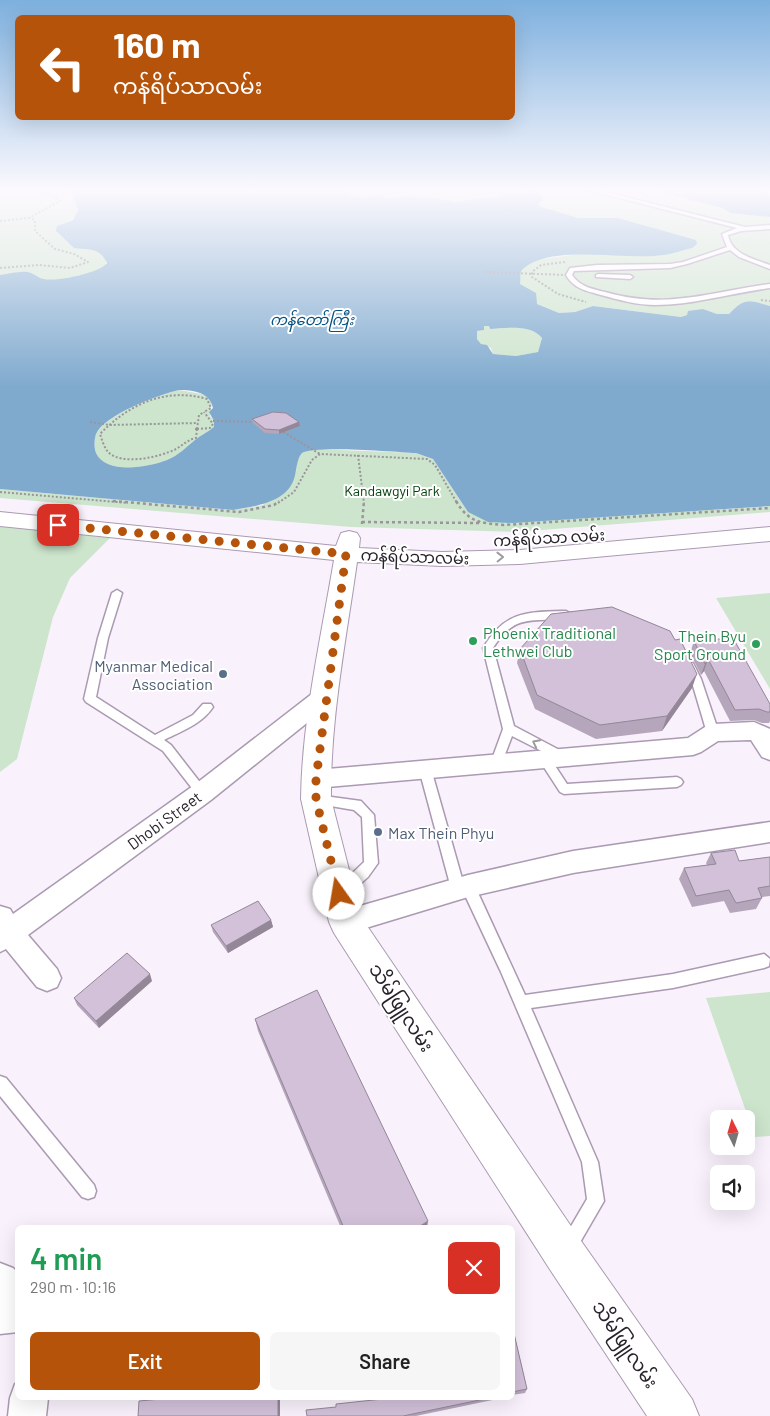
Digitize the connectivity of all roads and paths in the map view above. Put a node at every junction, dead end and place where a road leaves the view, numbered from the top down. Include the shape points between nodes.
1 (74, 254) edge
2 (709, 254) edge
3 (741, 254) edge
4 (605, 266) junction
5 (770, 267) edge
6 (0, 268) edge
7 (485, 272) dead end
8 (566, 275) dead end
9 (598, 276) junction
10 (630, 277) dead end
11 (770, 286) edge
12 (599, 293) junction
13 (204, 412) junction
14 (214, 421) junction
15 (90, 422) dead end
16 (260, 422) edge
17 (199, 423) junction
18 (107, 425) junction
19 (195, 429) junction
20 (277, 429) edge
21 (320, 454) junction
22 (358, 455) junction
23 (0, 492) edge
24 (0, 506) edge
25 (770, 508) edge
26 (0, 519) edge
27 (480, 522) junction
28 (770, 522) edge
29 (770, 534) edge
30 (352, 538) junction
31 (117, 593) dead end
32 (576, 613) edge
33 (684, 656) edge
34 (326, 696) junction
35 (207, 707) dead end
36 (510, 729) junction
37 (713, 733) junction
38 (155, 740) junction
39 (770, 752) edge
40 (554, 758) junction
41 (497, 762) junction
42 (425, 769) junction
43 (677, 782) dead end
44 (316, 789) junction
45 (202, 793) junction
46 (770, 832) edge
47 (462, 887) junction
48 (342, 908) junction
49 (3, 930) edge
50 (764, 961) dead end
51 (48, 978) dead end
52 (521, 1002) junction
53 (0, 1084) edge
54 (88, 1191) dead end
55 (564, 1253) junction
56 (0, 1281) edge
57 (15, 1297) edge
58 (15, 1314) edge
59 (0, 1316) edge
60 (30, 1400) edge
61 (27, 1416) edge
62 (675, 1416) edge

1 - 6 path via 88,262 70,268 39,265
2 - 4 lane via 692,262 670,266
3 - 5 lane
4 - 9 lane
4 - 12 lane via 572,269 569,275 573,283
7 - 8 path, bridge
9 - 10 lane
9 - 12 lane
11 - 12 lane via 652,303
13 - 14 path
13 - 17 path via 199,414
13 - 18 path via 211,408 207,399 174,393 126,412
14 - 16 path
14 - 19 path via 206,430
15 - 18 path
17 - 18 path
17 - 19 path
18 - 19 path via 100,434 102,445 122,461 139,460 176,449 184,440 196,438
20 - 21 path
21 - 22 path
21 - 23 path via 312,460 294,492 274,504 239,512
22 - 27 path via 427,459 435,465 463,513
22 - 30 path via 364,488
24 - 30 main road, ကန်ရိပ်သာ လမ်း
25 - 27 path via 530,524
26 - 30 main road, ကန်ရိပ်သာလမ်း
27 - 30 path
28 - 30 main road, ကန်ရိပ်သာ လမ်း via 511,540 450,542
30 -> 29 main road, ကန်ရိပ်သာလမ်း via 442,559 520,557
30 - 34 main road, သိမ်ဖြူလမ်း
31 - 38 lane via 90,699
32 - 36 lane via 523,616 504,626 494,636 488,648
33 - 37 lane via 696,679
34 - 44 main road, သိမ်ဖြူလမ်း
34 - 45 street, Dhobi Street
35 - 38 lane via 197,718
40 -> 36 lane
36 - 41 lane
37 - 39 street via 754,731 762,735
37 - 40 street via 693,746
38 - 45 lane via 168,748
40 - 41 street
40 - 43 lane via 564,789
41 - 42 street
42 - 44 street
42 - 47 lane
44 - 48 main road, သိမ်ဖြူလမ်း
44 - 48 lane via 357,805 368,815 371,863
45 - 49 street, Dhobi Street
46 - 47 street via 572,862
47 - 48 street
47 - 52 lane
48 - 55 main road, သိမ်ဖြူလမ်း
49 - 51 street
50 - 52 lane via 673,981
52 - 55 lane via 590,1162 596,1201
53 - 54 lane
55 - 62 main road, သိမ်ဖြူလမ်း
56 - 57 street
58 - 59 street
60 - 61 street

